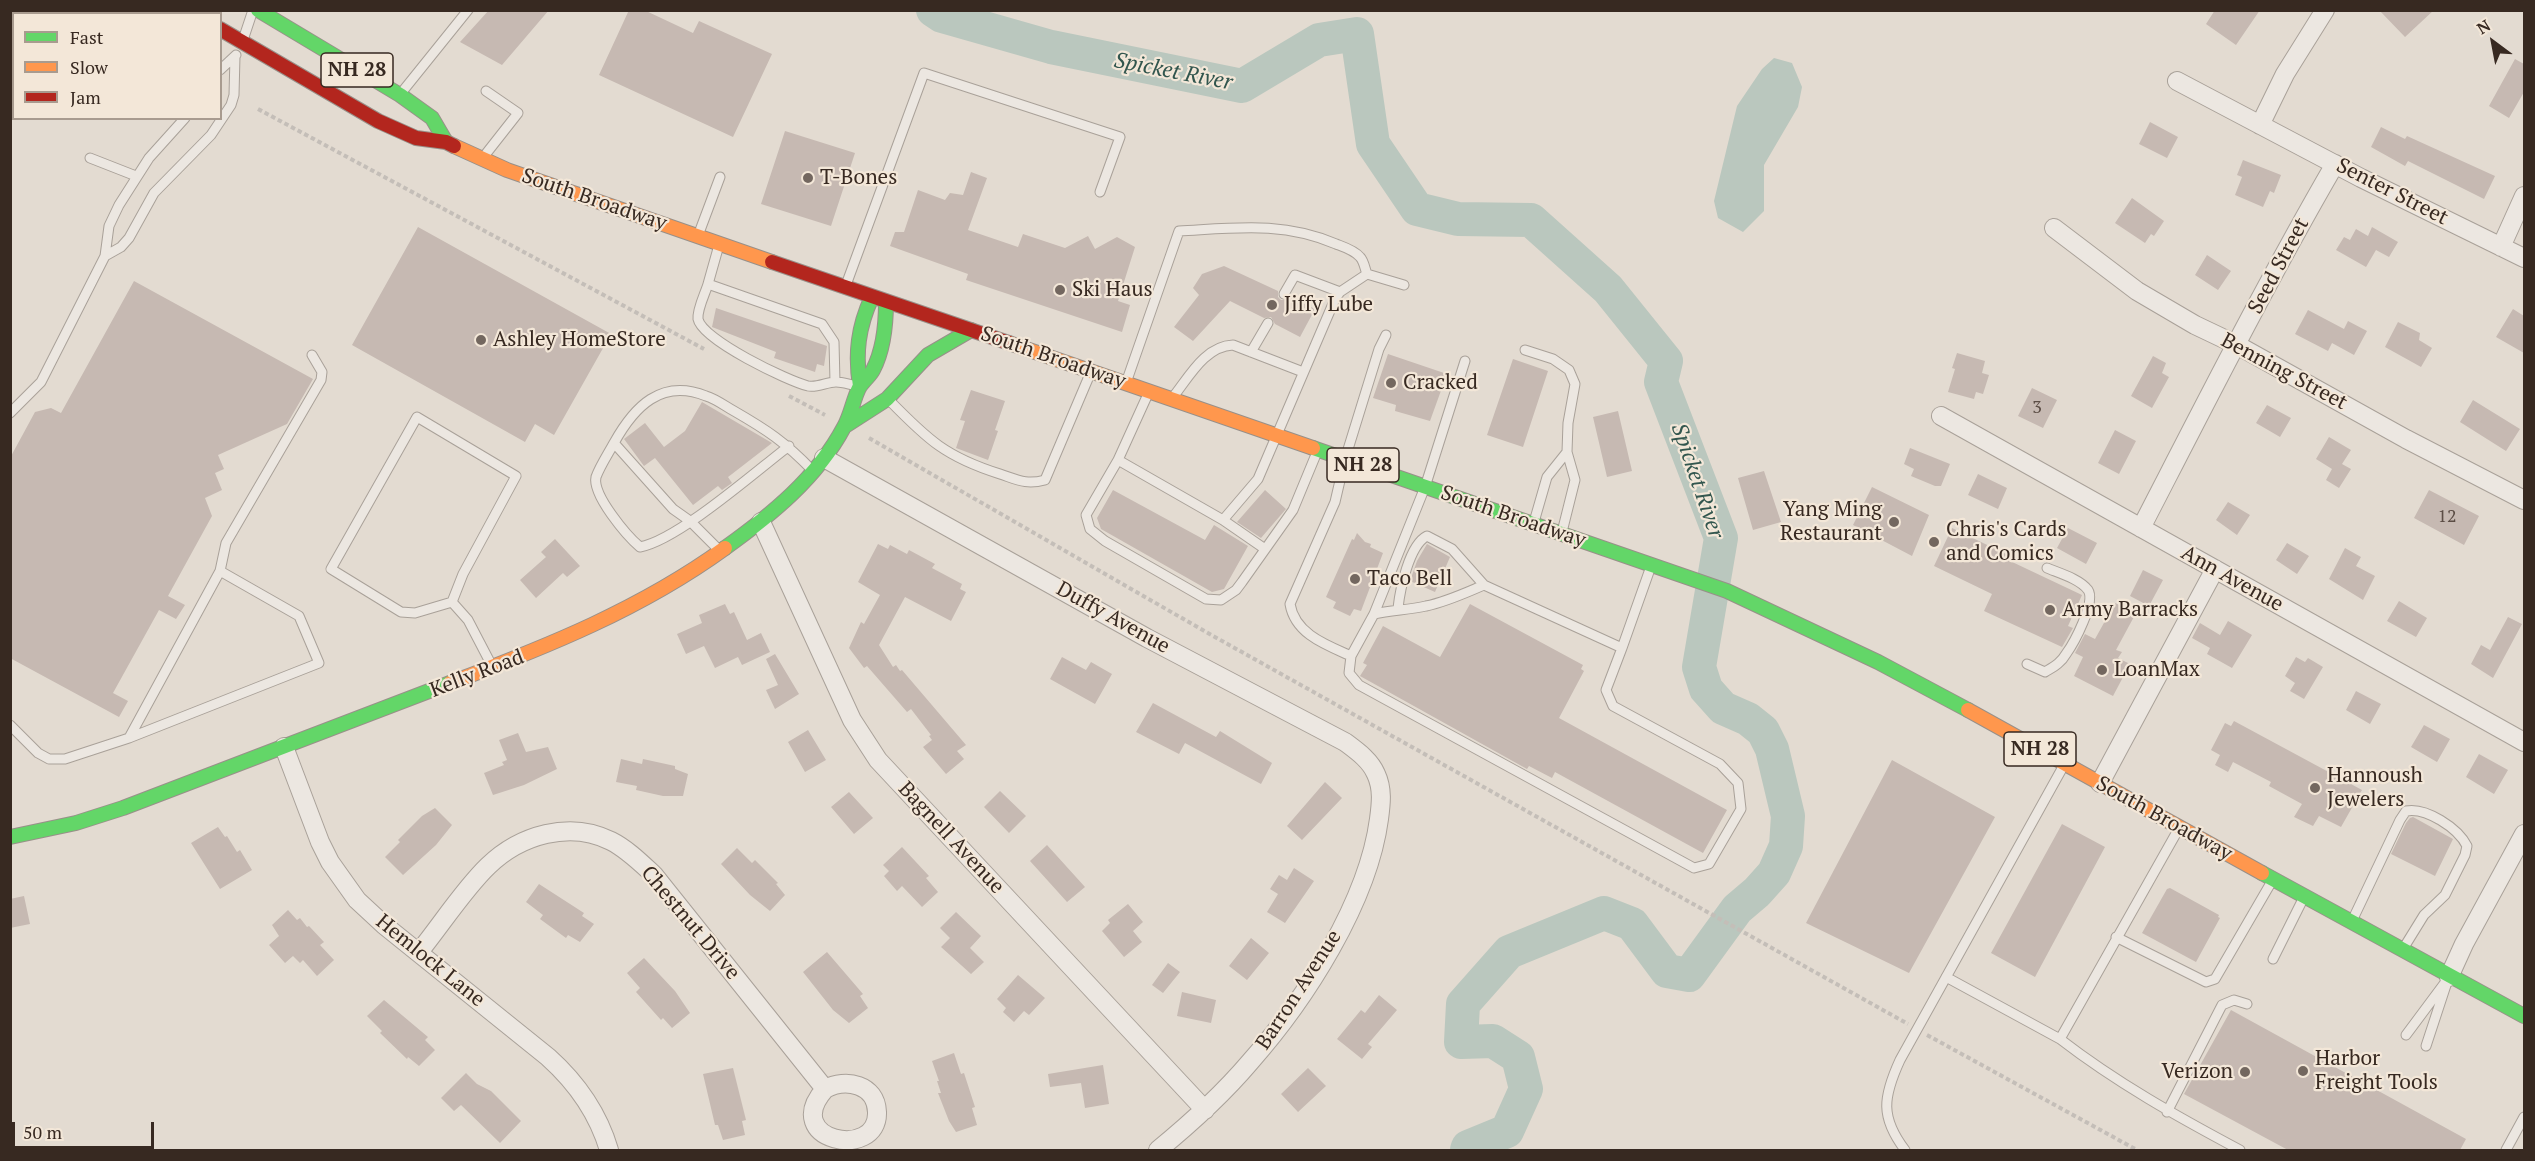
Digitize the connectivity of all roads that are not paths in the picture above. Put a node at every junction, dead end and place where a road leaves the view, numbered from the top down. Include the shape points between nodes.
1 (253, 10) edge
2 (258, 10) edge
3 (468, 10) edge
4 (2325, 10) edge
5 (222, 30) edge
6 (242, 42) junction
7 (236, 56) junction
8 (222, 68) edge
9 (2176, 81) dead end
10 (486, 91) dead end
11 (400, 95) junction
12 (222, 118) edge
13 (183, 120) edge
14 (221, 120) edge
15 (2260, 125) junction
16 (446, 142) junction
17 (90, 158) dead end
18 (482, 160) junction
19 (2335, 164) junction
20 (136, 176) junction
21 (720, 177) dead end
22 (1100, 192) dead end
23 (2524, 196) edge
24 (2054, 228) dead end
25 (698, 235) junction
26 (720, 243) junction
27 (2501, 247) junction
28 (105, 256) junction
29 (2524, 258) edge
30 (1366, 274) junction
31 (708, 284) junction
32 (1404, 285) dead end
33 (845, 287) junction
34 (1340, 292) junction
35 (1284, 294) dead end
36 (879, 299) junction
37 (1268, 323) dead end
38 (970, 330) junction
39 (1386, 335) dead end
40 (2237, 345) junction
41 (1525, 350) dead end
42 (1251, 352) junction
43 (312, 355) dead end
44 (1465, 361) dead end
45 (1091, 371) junction
46 (1303, 372) junction
47 (835, 382) junction
48 (1126, 384) junction
49 (860, 386) junction
50 (1150, 392) junction
51 (887, 399) junction
52 (1171, 399) junction
53 (10, 413) edge
54 (1941, 416) dead end
55 (845, 426) junction
56 (1278, 436) junction
57 (614, 443) junction
58 (789, 446) junction
59 (1318, 450) junction
60 (1567, 452) junction
61 (1345, 459) junction
62 (1118, 460) junction
63 (819, 465) junction
64 (1425, 487) junction
65 (2524, 500) edge
66 (1223, 520) junction
67 (690, 521) junction
68 (761, 522) junction
69 (1533, 524) junction
70 (2141, 528) junction
71 (1562, 534) junction
72 (1265, 549) junction
73 (721, 552) junction
74 (1652, 564) junction
75 (2047, 568) dead end
76 (2215, 569) junction
77 (220, 571) junction
78 (1484, 585) junction
79 (452, 602) junction
80 (1398, 608) junction
81 (1374, 614) junction
82 (1622, 648) junction
83 (1351, 656) junction
84 (2027, 664) dead end
85 (493, 668) junction
86 (10, 725) edge
87 (129, 738) junction
88 (2524, 742) edge
89 (284, 747) junction
90 (2066, 763) junction
91 (2100, 783) junction
92 (1382, 796) joint
93 (2180, 827) junction
94 (2524, 834) edge
95 (10, 837) edge
96 (2273, 880) junction
97 (2304, 896) junction
98 (2351, 922) junction
99 (2116, 937) junction
100 (2402, 951) junction
101 (419, 952) junction
102 (2273, 959) dead end
103 (1946, 977) junction
104 (2449, 977) junction
105 (2247, 1004) dead end
106 (2524, 1016) edge
107 (2406, 1035) dead end
108 (2060, 1039) junction
109 (2426, 1046) dead end
110 (825, 1089) dead end
111 (1205, 1110) junction
112 (2167, 1112) junction
113 (2524, 1117) edge
114 (609, 1150) edge
115 (1158, 1150) edge
116 (1905, 1150) edge
117 (2240, 1150) edge
118 (2506, 1150) edge

1 - 6 lane
2 - 11 main road, NH 28
3 - 11 lane
4 - 15 street via 2285,74
5 - 6 main road, South Broadway / NH 28
6 - 7 lane
6 - 16 main road, South Broadway / NH 28 via 378,121 416,138
7 - 8 lane
7 - 12 lane via 234,94
9 - 15 street, Senter Street
10 - 18 lane via 518,113
11 - 16 main road, NH 28 via 432,118
13 - 20 lane
14 - 28 lane via 154,193 129,238
15 - 19 street, Senter Street
16 - 18 main road, South Broadway / NH 28
17 - 20 lane
18 - 25 main road, South Broadway / NH 28
19 - 27 street, Senter Street
19 - 40 street, Seed Street
20 - 28 lane via 109,226
21 - 25 lane
22 - 33 lane via 1120,137 924,74
23 - 27 street
24 - 40 street, Benning Street via 2137,291 2195,326
25 - 26 main road, South Broadway / NH 28
26 - 31 lane
26 - 33 main road, South Broadway / NH 28
27 - 29 street, Senter Street
28 - 53 lane via 41,382
30 - 32 lane
30 - 34 lane
30 - 48 lane via 1362,258 1353,251 1306,233 1259,226 1179,231
31 - 47 lane via 822,324 834,342
31 - 47 lane via 698,320 717,342 809,386
33 - 36 main road, South Broadway / NH 28
34 - 35 lane via 1294,275
34 - 46 lane
36 - 38 main road, South Broadway / NH 28
36 - 49 main road, Kelly Road via 886,322 880,353 872,372
36 - 49 main road, Kelly Road via 861,317 857,337
37 - 42 lane
38 - 45 main road, South Broadway / NH 28
38 - 51 main road via 928,355
39 - 61 lane
40 - 65 street, Benning Street
40 - 70 street, Seed Street
41 - 60 lane via 1561,364 1569,370 1575,384
42 - 46 lane
42 - 52 lane via 1233,345 1215,348
43 - 77 lane via 322,372 321,380 226,543
44 - 64 lane
45 - 48 main road, South Broadway / NH 28
45 - 51 lane via 1045,480 1031,484 953,456 928,439
46 - 56 lane
47 - 49 lane
48 - 50 main road, South Broadway / NH 28
49 - 55 main road, Kelly Road
50 - 52 main road, South Broadway / NH 28
50 - 62 lane
51 - 55 main road
52 - 56 main road, South Broadway / NH 28
54 - 70 street, Ann Avenue
55 - 63 main road, Kelly Road
56 - 59 main road, South Broadway / NH 28
56 - 66 lane via 1258,479
57 - 58 lane via 636,409 670,391 688,391 706,396 770,431
57 - 67 lane via 673,509
57 - 67 lane via 596,477 596,487 601,500 635,543 649,546
58 - 63 lane
58 - 67 lane
59 - 61 main road, South Broadway / NH 28
59 - 72 lane via 1293,510
60 - 69 lane via 1547,477
60 - 71 lane via 1575,480
61 - 64 main road, South Broadway / NH 28
61 - 83 lane via 1335,502 1290,604 1292,614 1308,634
62 - 66 lane
62 - 72 lane via 1086,515 1096,536 1214,601 1236,590
63 - 68 main road, Kelly Road
63 - 92 street, Duffy Avenue via 1345,742 1363,755 1376,774
64 - 69 main road, South Broadway / NH 28
64 - 81 lane
66 - 72 lane
67 - 73 lane
68 - 73 main road, Kelly Road
68 - 111 street, Bagnell Avenue via 852,720 878,760
69 - 71 main road, South Broadway / NH 28
70 - 76 street, Ann Avenue
71 - 74 main road, South Broadway / NH 28
73 - 85 main road, Kelly Road via 650,597
74 - 82 lane
74 - 90 main road, South Broadway / NH 28 via 1727,591 1878,662
75 - 84 lane via 2087,588 2090,606 2059,663 2044,672
76 - 88 street, Ann Avenue
76 - 91 street
77 - 87 lane
77 - 87 lane via 299,616 318,663
78 - 80 lane via 1425,606
78 - 80 lane via 1452,549 1427,536 1418,544 1403,578
78 - 82 lane
79 - 79 lane via 516,476 417,417 331,569 402,612 415,613
79 - 85 lane via 473,628
80 - 81 lane
81 - 83 lane
82 - 83 lane via 1606,690 1613,706 1720,764 1738,783 1741,809 1709,864 1694,868 1359,685 1349,673
85 - 89 main road, Kelly Road
86 - 87 lane via 49,759 65,759
89 - 95 main road, Kelly Road via 123,808
89 - 101 street, Hemlock Lane via 320,842 336,872 373,916
90 - 91 main road, South Broadway / NH 28
90 - 103 lane
91 - 93 main road, South Broadway / NH 28
92 - 111 street, Barron Avenue via 1375,848 1362,886 1325,956 1251,1062
93 - 96 main road, South Broadway / NH 28
93 - 99 lane
94 - 104 street
96 - 97 main road, South Broadway / NH 28
96 - 99 lane via 2214,979 2206,982
97 - 98 main road, South Broadway / NH 28
97 - 102 lane
98 - 100 main road, South Broadway / NH 28
98 - 100 lane via 2406,811 2424,813 2462,836 2467,846 2445,895 2424,915
99 - 108 lane
100 - 104 main road, South Broadway / NH 28
101 - 110 street, Chestnut Drive via 487,867 507,850 558,831 585,831 612,841 654,875
101 - 114 street, Hemlock Lane via 570,1078 587,1100
103 - 108 lane
103 - 116 lane via 1889,1084 1888,1124
104 - 106 main road, South Broadway / NH 28
104 - 107 lane
104 - 109 lane
105 - 112 lane via 2234,1000 2222,1005
108 - 112 lane
111 - 115 street, Barron Avenue
112 - 117 lane
113 - 118 lane

